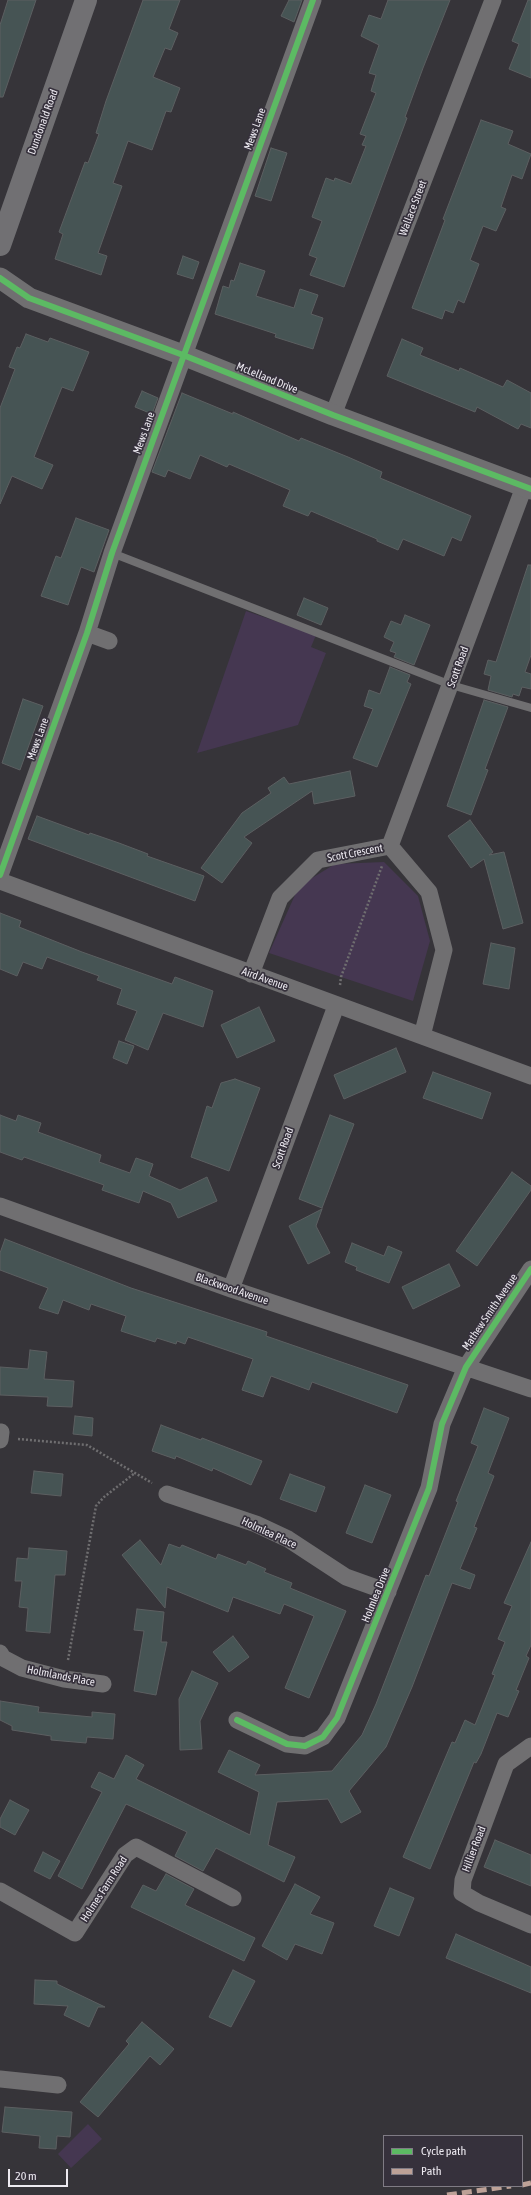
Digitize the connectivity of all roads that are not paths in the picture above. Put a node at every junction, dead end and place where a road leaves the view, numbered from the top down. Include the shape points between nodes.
1 (86, 0) edge
2 (313, 0) edge
3 (493, 0) edge
4 (0, 245) edge
5 (0, 278) edge
6 (183, 355) junction
7 (333, 415) junction
8 (528, 488) edge
9 (112, 553) junction
10 (87, 633) junction
11 (109, 641) dead end
12 (451, 685) junction
13 (531, 708) edge
14 (390, 846) junction
15 (0, 875) edge
16 (0, 881) edge
17 (251, 974) junction
18 (336, 1006) junction
19 (422, 1036) junction
20 (531, 1076) edge
21 (0, 1206) edge
22 (531, 1269) edge
23 (230, 1289) junction
24 (466, 1367) junction
25 (531, 1388) edge
26 (167, 1494) road end
27 (388, 1592) junction
28 (0, 1653) edge
29 (103, 1684) dead end
30 (237, 1720) dead end
31 (531, 1746) edge
32 (0, 1892) edge
33 (234, 1898) dead end
34 (531, 1925) edge
35 (0, 2079) edge
36 (58, 2085) dead end

1 - 4 main road, Dundonald Road
2 - 6 street, Mews Lane
3 - 7 street, Wallace Street
5 - 6 street, McLelland Drive via 29,298
6 - 7 street, McLelland Drive
6 - 9 street, Mews Lane
7 - 8 street, McLelland Drive
8 - 12 street, Scott Road
9 - 10 street, Mews Lane
9 - 12 lane
10 - 11 street
10 - 15 street, Mews Lane
12 - 13 lane
12 - 14 street, Scott Road
14 - 17 street, Scott Crescent via 318,860 280,898
14 - 19 street, Scott Crescent via 429,892 444,950
16 - 17 street, Aird Avenue
17 - 18 street, Aird Avenue
18 - 19 street, Aird Avenue
18 - 23 street, Scott Road
19 - 20 street, Aird Avenue
21 - 23 street, Blackwood Avenue
22 - 24 street, Mathew Smith Avenue
23 - 24 street, Blackwood Avenue
24 - 25 street
24 - 27 street, Holmlea Drive via 442,1424 429,1488
26 - 27 street, Holmlea Place via 256,1524 288,1539 346,1577
27 - 30 street, Holmlea Drive via 337,1718 323,1737 306,1746 287,1744
28 - 29 street, Holmlands Place via 3,1658 22,1668 64,1679
31 - 34 street, Hillier Road via 506,1764 463,1880 462,1893
32 - 33 street, Holmes Farm Road via 75,1933 125,1855 136,1847
35 - 36 street

